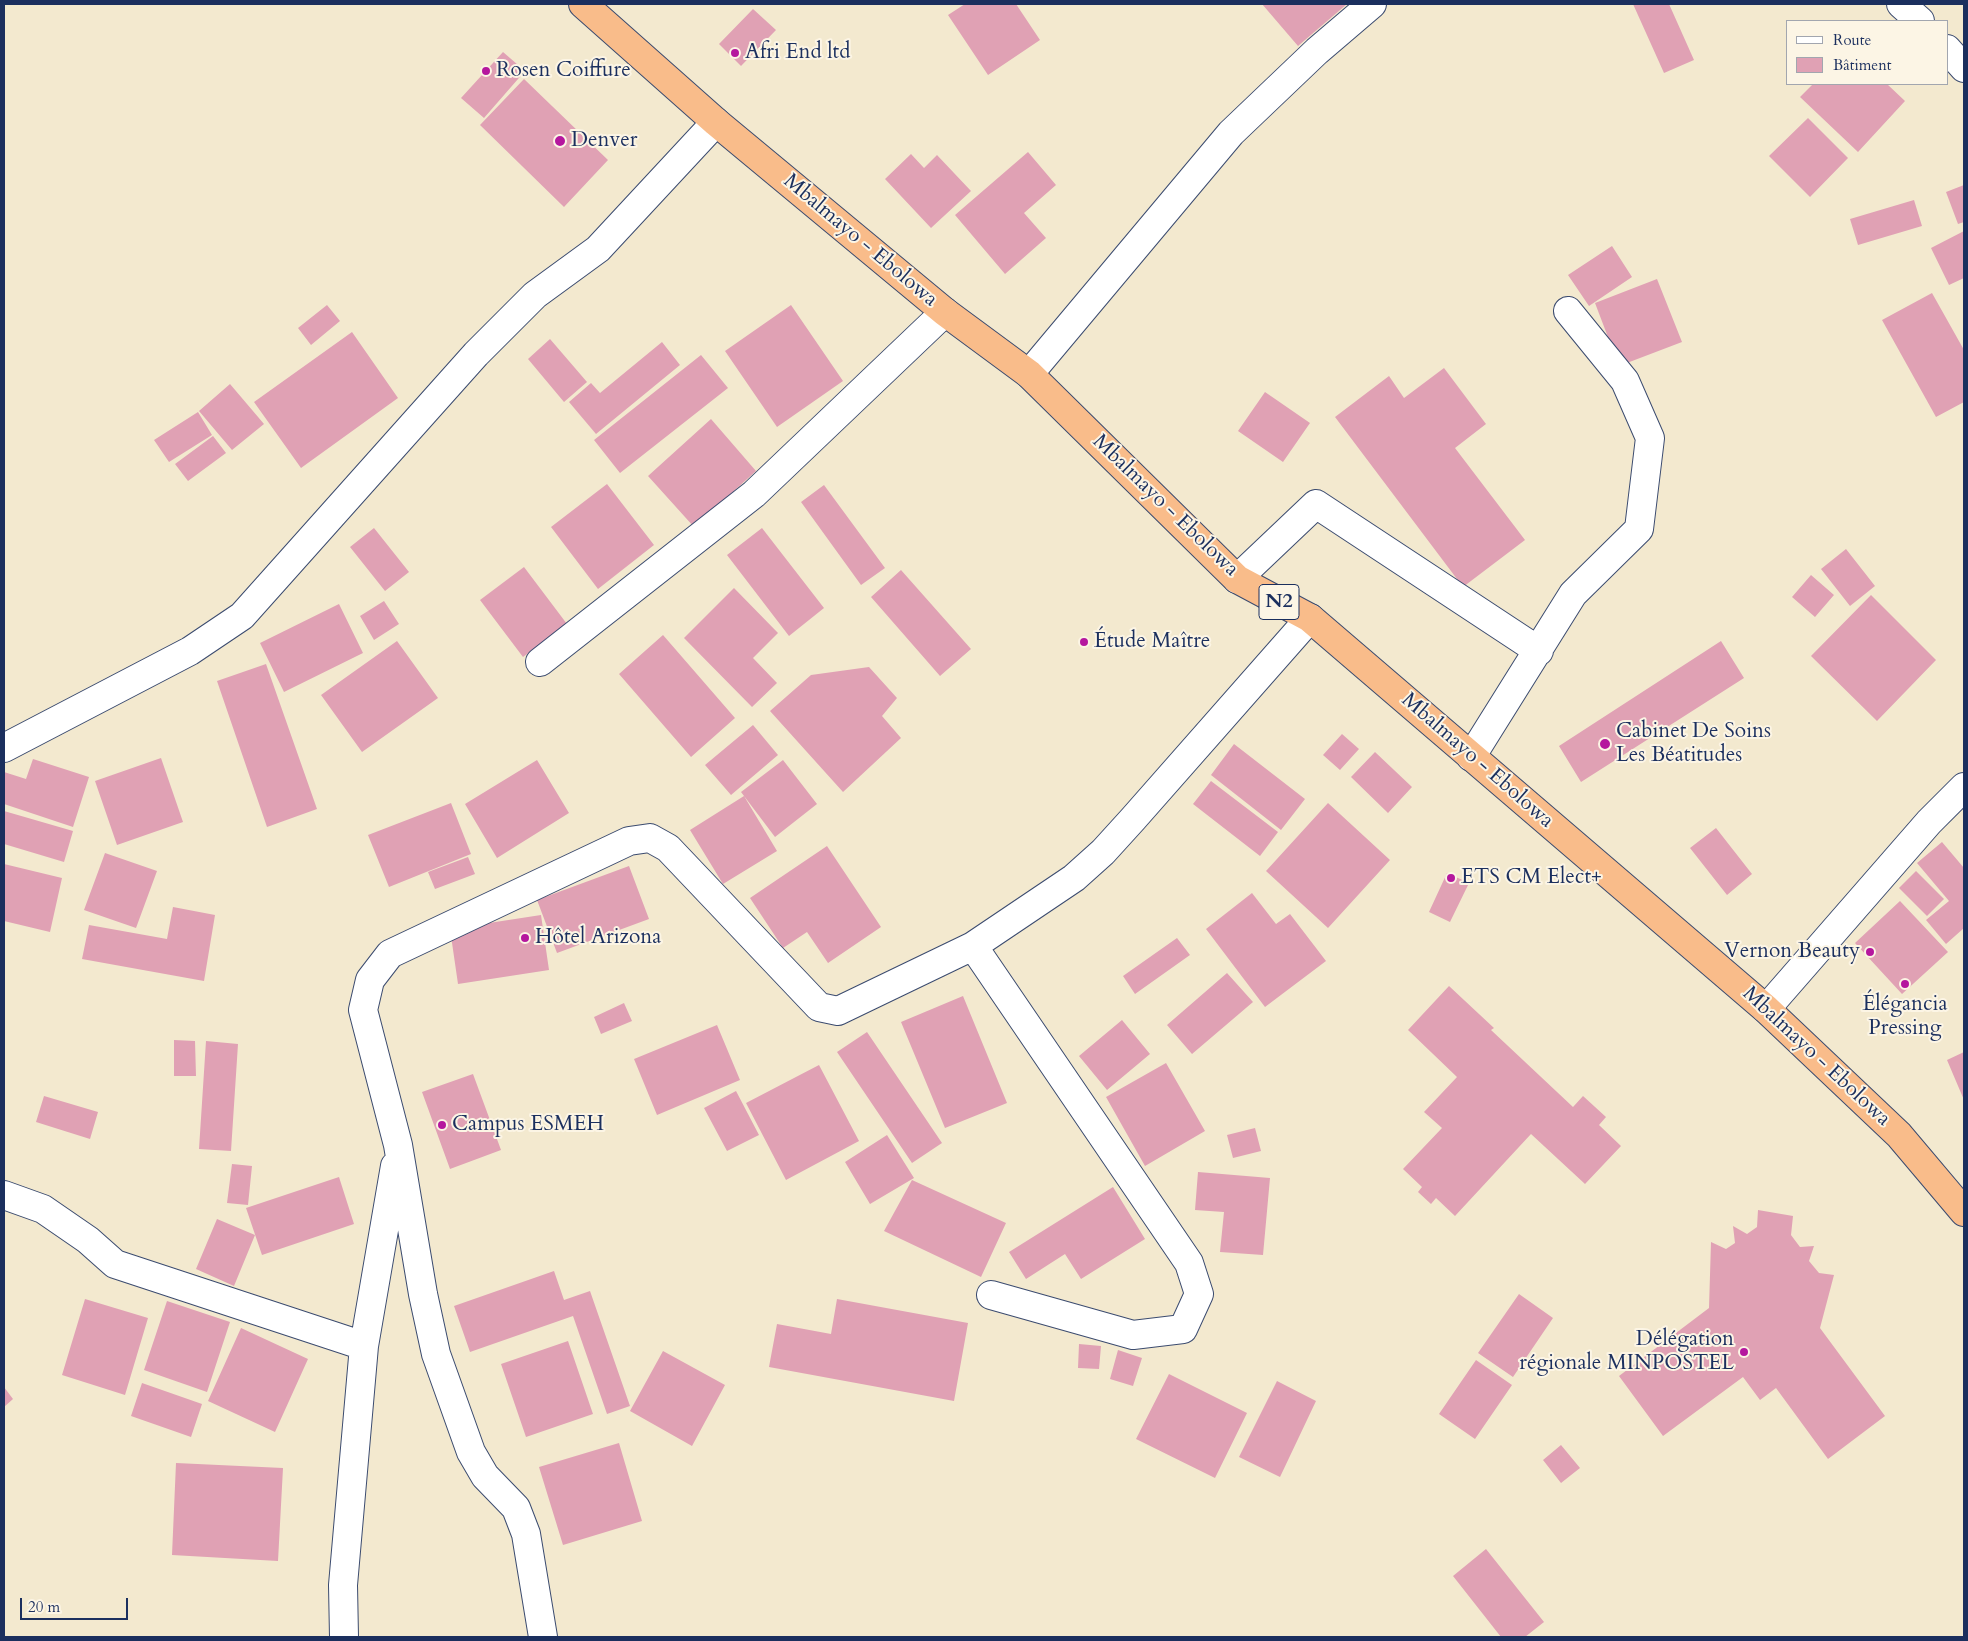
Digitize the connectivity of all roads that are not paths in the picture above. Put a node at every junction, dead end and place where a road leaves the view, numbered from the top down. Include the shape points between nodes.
1 (582, 4) edge
2 (1372, 4) edge
3 (1900, 4) edge
4 (1919, 20) edge
5 (1948, 50) edge
6 (1964, 68) edge
7 (716, 122) junction
8 (945, 312) junction
9 (1568, 312) dead end
10 (1029, 374) junction
11 (1238, 579) junction
12 (1310, 618) junction
13 (1539, 651) junction
14 (540, 662) dead end
15 (4, 748) edge
16 (1472, 757) junction
17 (1964, 787) edge
18 (973, 946) junction
19 (1766, 1009) junction
20 (398, 1144) junction
21 (4, 1195) edge
22 (1964, 1212) edge
23 (991, 1295) dead end
24 (364, 1346) junction
25 (344, 1637) edge
26 (544, 1637) edge

1 - 7 highway, Mbalmayo - Ebolowa / N2
2 - 10 street via 1231,133
3 - 4 street
5 - 6 street
7 - 8 highway, Mbalmayo - Ebolowa / N2
7 - 15 street via 598,250 535,295 476,354 242,616 190,652
8 - 10 highway, Mbalmayo - Ebolowa / N2
8 - 14 street via 754,494
9 - 13 street via 1625,381 1650,438 1639,529 1573,594
10 - 11 highway, Mbalmayo - Ebolowa / N2
11 - 12 highway, Mbalmayo - Ebolowa / N2
11 - 13 street via 1316,504
12 - 16 highway, Mbalmayo - Ebolowa / N2
12 - 18 street via 1103,852 1074,878
13 - 16 street
16 - 19 highway, Mbalmayo - Ebolowa / N2
17 - 19 street via 1929,822
18 - 20 street via 838,1010 819,1006 668,848 650,838 629,841 390,954 370,980 363,1010
18 - 23 street via 1189,1263 1199,1294 1183,1329 1133,1335
19 - 22 highway, Mbalmayo - Ebolowa / N2 via 1898,1135
20 - 24 street
20 - 26 street via 436,1354 471,1452 486,1476 516,1508 526,1534
21 - 24 street via 43,1209 88,1240 115,1264
24 - 25 street via 343,1585

